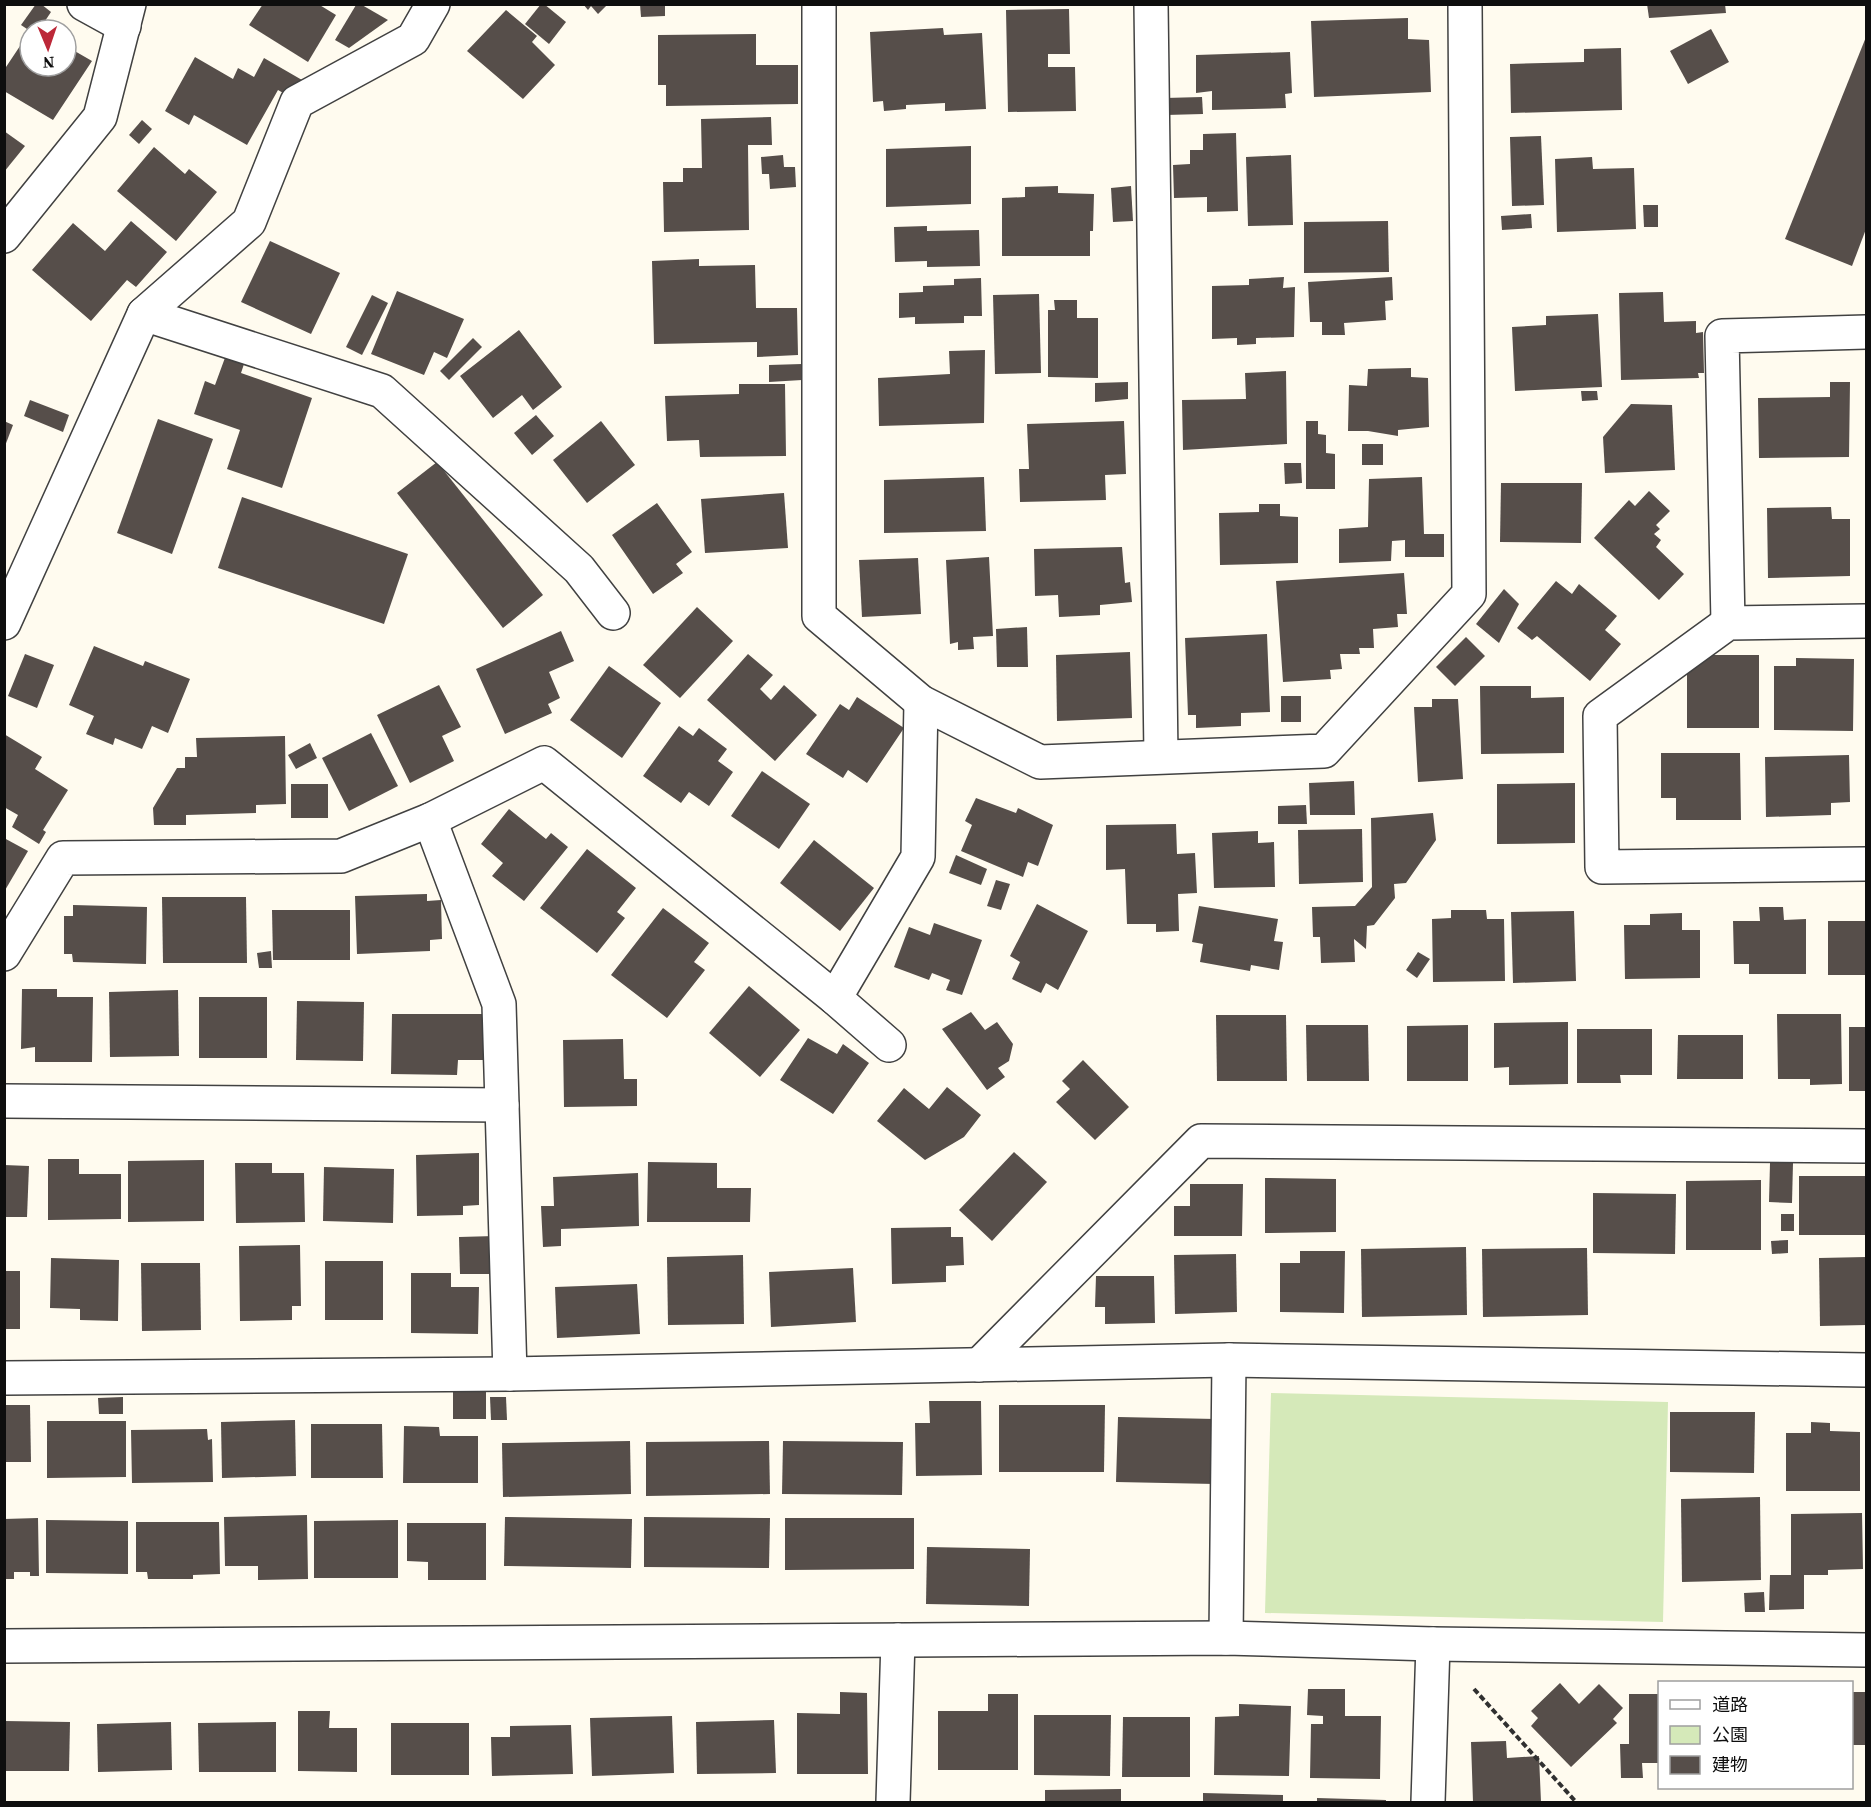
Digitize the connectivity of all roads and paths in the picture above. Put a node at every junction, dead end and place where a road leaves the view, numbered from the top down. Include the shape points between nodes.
1 (84, 4) edge
2 (433, 4) edge
3 (819, 4) edge
4 (1151, 4) edge
5 (1465, 4) edge
6 (127, 15) edge
7 (4, 236) edge
8 (144, 314) junction
9 (1866, 332) edge
10 (613, 613) dead end
11 (1866, 621) edge
12 (4, 623) edge
13 (1728, 624) junction
14 (921, 702) junction
15 (1161, 756) junction
16 (430, 820) junction
17 (1866, 864) edge
18 (4, 954) edge
19 (834, 998) junction
20 (889, 1045) dead end
21 (4, 1101) edge
22 (502, 1105) junction
23 (1866, 1146) edge
24 (1230, 1360) junction
25 (979, 1365) junction
26 (1866, 1370) edge
27 (510, 1374) junction
28 (4, 1378) edge
29 (1226, 1638) junction
30 (898, 1640) junction
31 (1433, 1644) junction
32 (4, 1646) edge
33 (1866, 1650) edge
34 (893, 1803) edge
35 (1428, 1803) edge
36 (1576, 1803) edge

1 - 6 street
2 - 8 street via 413,39 297,102 249,222
3 - 14 street via 819,616
4 - 15 street
5 - 15 street via 1469,594 1324,751
6 - 7 street via 100,117
8 - 10 street via 382,391 579,569
8 - 12 street
9 - 13 street via 1722,336
11 - 13 street
13 - 17 street via 1600,716 1602,867
14 - 15 street via 1040,762
14 - 19 street via 918,857
16 - 18 street via 341,856 63,858
16 - 19 street via 544,763
16 - 22 street via 499,1004
19 - 20 street
21 - 22 street
22 - 27 street
23 - 25 street via 1201,1141
24 - 25 street
24 - 26 street
24 - 29 street
25 - 27 street
27 - 28 street
29 - 30 street
29 - 31 street
30 - 32 street
30 - 34 street
31 - 33 street
31 - 35 street
31 - 36 path

